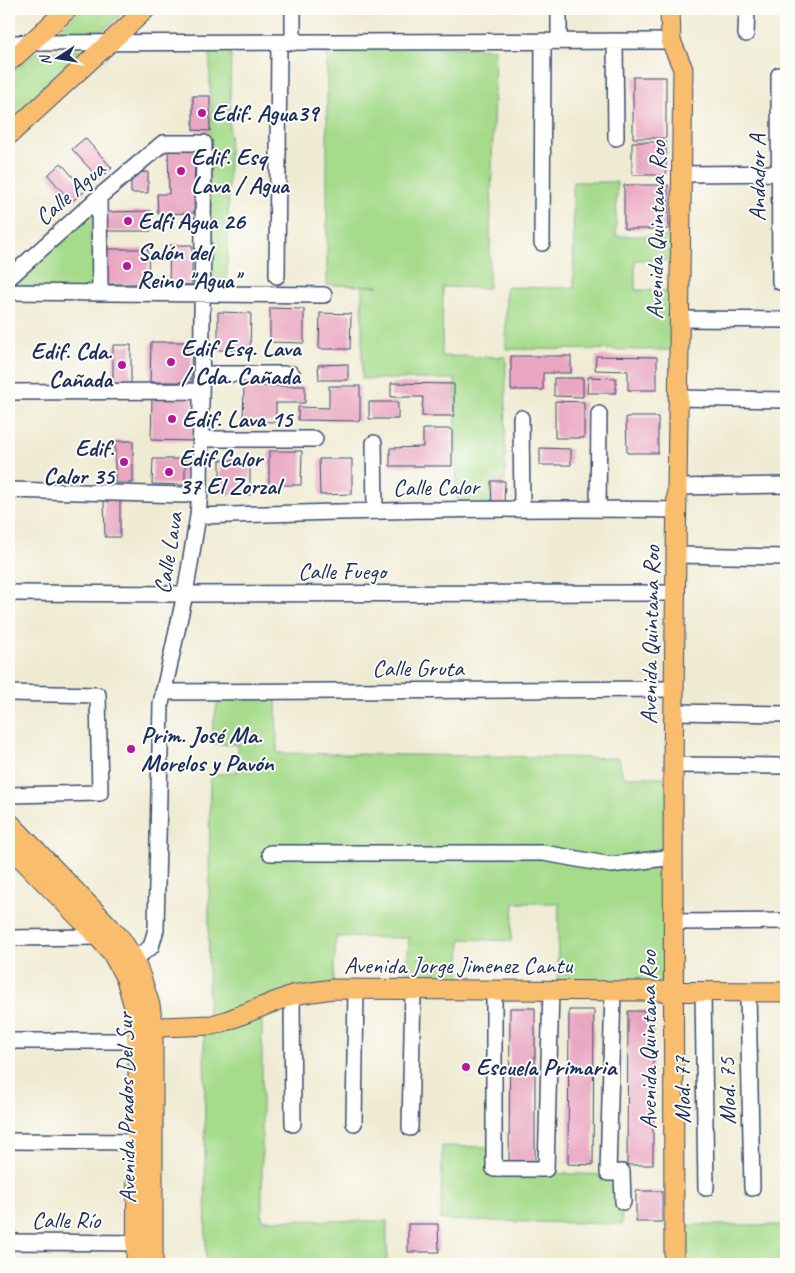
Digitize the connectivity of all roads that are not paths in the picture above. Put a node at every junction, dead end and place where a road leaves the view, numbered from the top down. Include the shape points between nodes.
1 (68, 9) edge
2 (146, 9) edge
3 (293, 9) edge
4 (559, 9) edge
5 (670, 9) edge
6 (747, 9) edge
7 (746, 34) dead end
8 (559, 41) junction
9 (615, 41) junction
10 (671, 41) junction
11 (543, 42) junction
12 (9, 43) edge
13 (29, 43) junction
14 (286, 43) junction
15 (107, 44) junction
16 (9, 62) edge
17 (779, 75) dead end
18 (9, 135) edge
19 (616, 138) dead end
20 (204, 143) joint
21 (783, 173) edge
22 (682, 174) junction
23 (99, 197) junction
24 (542, 243) dead end
25 (277, 276) dead end
26 (9, 278) edge
27 (780, 282) dead end
28 (9, 292) edge
29 (100, 292) junction
30 (202, 293) junction
31 (324, 295) dead end
32 (679, 319) junction
33 (786, 320) edge
34 (202, 374) junction
35 (292, 374) dead end
36 (201, 391) junction
37 (9, 392) edge
38 (678, 398) junction
39 (786, 400) edge
40 (599, 414) dead end
41 (521, 418) dead end
42 (201, 439) junction
43 (315, 439) dead end
44 (374, 443) dead end
45 (786, 485) edge
46 (677, 487) junction
47 (9, 490) edge
48 (200, 490) junction
49 (598, 508) junction
50 (522, 509) junction
51 (375, 510) junction
52 (676, 510) junction
53 (198, 516) junction
54 (676, 555) junction
55 (786, 557) edge
56 (9, 593) edge
57 (675, 593) junction
58 (185, 594) junction
59 (674, 689) junction
60 (163, 692) junction
61 (9, 693) edge
62 (674, 712) junction
63 (786, 714) edge
64 (673, 765) junction
65 (786, 766) edge
66 (9, 795) edge
67 (9, 822) edge
68 (9, 846) edge
69 (270, 853) dead end
70 (673, 857) junction
71 (673, 922) junction
72 (786, 922) edge
73 (104, 932) junction
74 (9, 938) edge
75 (134, 959) junction
76 (356, 989) junction
77 (413, 990) junction
78 (494, 990) junction
79 (551, 991) junction
80 (613, 992) junction
81 (673, 992) junction
82 (703, 992) junction
83 (748, 992) junction
84 (786, 992) edge
85 (292, 995) junction
86 (142, 1032) junction
87 (9, 1041) edge
88 (354, 1123) dead end
89 (293, 1124) dead end
90 (410, 1128) dead end
91 (9, 1141) edge
92 (137, 1142) junction
93 (706, 1188) dead end
94 (752, 1188) dead end
95 (623, 1202) dead end
96 (9, 1242) edge
97 (145, 1243) junction
98 (136, 1264) edge
99 (153, 1264) edge
100 (674, 1264) edge

1 - 13 main road
2 - 15 main road
3 - 14 street
4 - 8 street
5 - 10 main road, Avenida Quintana Roo
6 - 7 street
8 - 9 street
8 - 11 street
9 - 10 street
9 - 19 street
10 - 22 main road, Avenida Quintana Roo via 683,69
11 - 14 street
11 - 24 street
12 - 13 street
13 - 15 street
13 - 16 main road
14 - 15 street
14 - 25 street
15 - 18 main road
17 - 21 street, Andador A
20 - 23 street, Calle Agua via 163,143
20 - 30 street, Calle Lava
21 - 22 street
21 - 27 street, Andador A
22 - 32 main road, Avenida Quintana Roo
23 - 26 street, Calle Agua
23 - 29 street
28 - 29 street
29 - 30 street
30 - 31 street
30 - 34 street, Calle Lava
32 - 33 street
32 - 38 main road, Avenida Quintana Roo
34 - 35 street
34 - 36 street, Calle Lava
36 - 37 street
36 - 42 street, Calle Lava
38 - 39 street
38 - 46 main road, Avenida Quintana Roo
40 - 49 street
41 - 50 street
42 - 43 street
42 - 48 street, Calle Lava
44 - 51 street
45 - 46 street
46 - 52 main road, Avenida Quintana Roo
47 - 48 street via 185,495
48 - 53 street, Calle Lava
49 - 50 street, Calle Calor
49 - 52 street, Calle Calor
50 - 51 street, Calle Calor
51 - 53 street, Calle Calor
52 - 54 main road, Avenida Quintana Roo
53 - 58 street, Calle Lava
54 - 55 street
54 - 57 main road, Avenida Quintana Roo
56 - 58 street, Calle Fuego
57 - 58 street, Calle Fuego
57 - 59 main road, Avenida Quintana Roo
58 - 60 street, Calle Lava
59 - 60 street, Calle Gruta
59 - 62 main road, Avenida Quintana Roo
60 - 75 street, Calle Lava via 156,929 151,947
61 - 66 street via 98,695 100,793
62 - 63 street
62 - 64 main road, Avenida Quintana Roo
64 - 65 street
64 - 70 main road, Avenida Quintana Roo
67 - 73 main road, Avenida Prados Del Sur
68 - 73 main road, Avenida Prados Del Sur
69 - 70 street via 544,853 611,865
70 - 71 main road, Avenida Quintana Roo
71 - 72 street
71 - 81 main road, Avenida Quintana Roo
73 - 74 street
73 - 75 main road, Avenida Prados Del Sur
73 - 86 main road, Avenida Prados Del Sur via 126,979
75 - 86 main road, Avenida Prados Del Sur via 150,1005
76 - 77 main road, Avenida Jorge Jimenez Cantu
76 - 85 main road, Avenida Jorge Jimenez Cantu
76 - 88 street
77 - 78 main road, Avenida Jorge Jimenez Cantu
77 - 90 street
78 - 79 main road, Avenida Jorge Jimenez Cantu
78 - 79 street via 494,1169 546,1169
79 - 80 main road, Avenida Jorge Jimenez Cantu
80 - 81 main road, Avenida Jorge Jimenez Cantu
80 - 95 street via 608,1172 622,1172
81 - 82 main road, Avenida Jorge Jimenez Cantu
81 - 100 main road, Avenida Quintana Roo
82 - 83 main road, Avenida Jorge Jimenez Cantu
82 - 93 street, Mod. 77
83 - 84 main road, Avenida Jorge Jimenez Cantu
83 - 94 street, Mod. 75
85 - 86 main road, Avenida Jorge Jimenez Cantu via 212,1025
85 - 89 street
86 - 87 street
86 - 92 main road, Avenida Prados Del Sur
86 - 97 main road, Avenida Prados Del Sur
91 - 92 street
92 - 97 main road, Avenida Prados Del Sur
96 - 97 street, Calle Río
97 - 98 main road, Avenida Prados Del Sur
97 - 99 main road, Avenida Prados Del Sur

